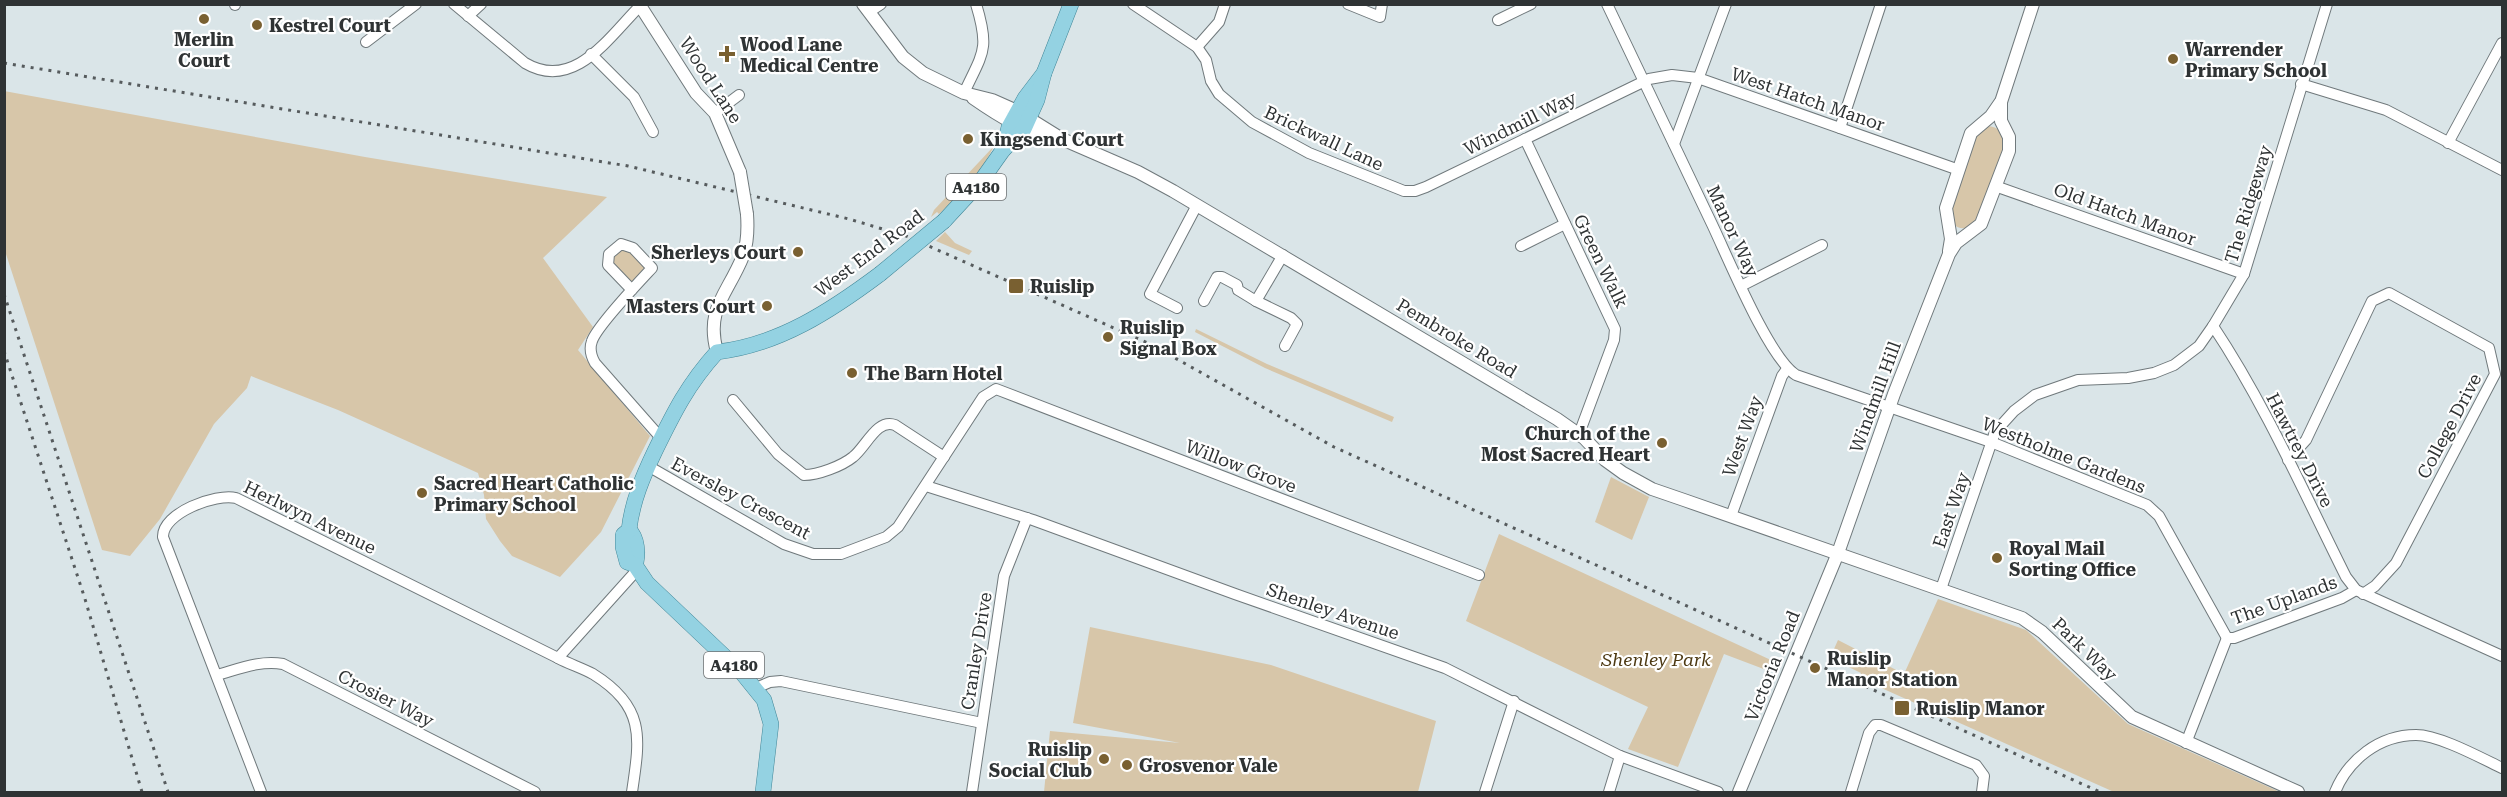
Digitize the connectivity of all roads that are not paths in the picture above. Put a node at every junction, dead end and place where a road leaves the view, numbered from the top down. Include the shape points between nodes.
1 (416, 4) edge
2 (454, 4) edge
3 (482, 4) edge
4 (881, 4) edge
5 (976, 4) edge
6 (1071, 4) edge
7 (1133, 4) edge
8 (1225, 4) edge
9 (1348, 4) edge
10 (1382, 4) edge
11 (1531, 4) edge
12 (1607, 4) edge
13 (1726, 4) edge
14 (1881, 4) edge
15 (2033, 4) edge
16 (2326, 4) edge
17 (639, 5) edge
18 (866, 8) edge
19 (468, 16) junction
20 (1498, 20) dead end
21 (366, 42) dead end
22 (2502, 43) edge
23 (1197, 47) junction
24 (591, 54) junction
25 (1698, 78) junction
26 (1644, 81) junction
27 (2301, 84) junction
28 (964, 93) junction
29 (739, 95) dead end
30 (2001, 102) junction
31 (715, 113) junction
32 (1022, 120) junction
33 (1840, 128) junction
34 (653, 132) dead end
35 (1525, 139) junction
36 (2448, 143) junction
37 (1674, 144) junction
38 (1959, 170) junction
39 (2502, 170) edge
40 (1995, 186) junction
41 (1409, 192) joint
42 (1197, 205) junction
43 (1565, 224) junction
44 (1822, 245) dead end
45 (1521, 246) dead end
46 (1949, 254) junction
47 (1283, 255) junction
48 (2244, 274) junction
49 (1741, 286) junction
50 (632, 290) junction
51 (1204, 301) dead end
52 (1256, 301) junction
53 (1177, 308) dead end
54 (2212, 326) junction
55 (1285, 346) dead end
56 (717, 352) junction
57 (1787, 369) junction
58 (991, 390) joint
59 (733, 400) dead end
60 (1889, 407) junction
61 (1579, 434) junction
62 (661, 438) junction
63 (1991, 442) junction
64 (944, 457) junction
65 (2288, 460) junction
66 (648, 466) junction
67 (926, 486) junction
68 (1731, 516) junction
69 (1027, 518) junction
70 (1838, 553) junction
71 (636, 568) junction
72 (1479, 575) dead end
73 (1941, 589) junction
74 (2360, 592) junction
75 (2227, 638) junction
76 (2502, 656) edge
77 (558, 658) junction
78 (217, 675) junction
79 (756, 688) junction
80 (1514, 702) junction
81 (982, 723) junction
82 (2186, 743) junction
83 (1852, 744) dead end
84 (1864, 748) junction
85 (1620, 756) junction
86 (2502, 768) edge
87 (261, 792) edge
88 (535, 792) edge
89 (632, 792) edge
90 (763, 792) edge
91 (972, 792) edge
92 (1485, 792) edge
93 (1609, 792) edge
94 (1718, 792) edge
95 (1739, 792) edge
96 (1851, 792) edge
97 (1982, 792) edge
98 (2298, 792) edge
99 (2335, 792) edge

1 - 21 street
2 - 19 street
3 - 19 street
4 - 18 street
5 - 28 street via 984,45
6 - 32 main road
7 - 23 street
8 - 23 street via 1219,21
9 - 10 street via 1380,17
11 - 20 street
12 - 26 street, Manor Way
13 - 25 street
14 - 33 street
15 - 30 street, Windmill Hill
16 - 27 street, The Ridgeway
17 - 24 street
17 - 31 street, Wood Lane via 696,93
18 - 28 street, Pembroke Road via 914,67
19 - 24 street via 516,56 544,72 564,71
22 - 36 street
23 - 41 street, Brickwall Lane via 1206,60 1214,88 1227,104 1252,122 1334,164
24 - 34 street via 634,97
25 - 26 street, West Hatch Manor via 1672,75
25 - 33 street, West Hatch Manor
25 - 37 street
26 - 35 street, Windmill Way
26 - 37 street, Manor Way
27 - 36 street via 2386,110
27 - 48 street, The Ridgeway
28 - 32 street, Pembroke Road via 1002,104
29 - 31 street
30 - 38 street, Windmill Hill via 1971,133
30 - 40 street, Windmill Hill via 2001,121 2010,143
31 - 56 street, Wood Lane, bridge via 740,172 748,227 744,254 714,316
32 - 42 street, Pembroke Road via 1138,172
32 - 56 main road, West End Road / A4180, bridge via 981,182 944,221 880,274 776,338 749,348
33 - 38 street, West Hatch Manor
35 - 41 street, Windmill Way
35 - 43 street, Green Walk
36 - 39 street
37 - 49 street, Manor Way
38 - 46 street, Windmill Hill via 1946,208
40 - 46 street, Windmill Hill via 1981,224 1956,243
40 - 48 street, Old Hatch Manor
42 - 47 street, Pembroke Road
42 - 53 street via 1150,294
43 - 45 street
43 - 61 street, Green Walk via 1616,333
44 - 49 street
46 - 60 street, Windmill Hill
47 - 52 street
47 - 61 street, Pembroke Road
48 - 54 street, The Ridgeway
49 - 57 street, Manor Way
50 - 50 street via 652,268 633,248 621,243 609,254 608,266
50 - 62 street via 595,334 591,356
51 - 52 street via 1217,277 1222,277
52 - 55 street via 1297,324
54 - 63 street, The Ridgeway via 2187,357 2154,373 2078,380 2035,395 2014,411
54 - 65 street, Hawtrey Drive
56 - 62 main road via 683,394
57 - 60 street
57 - 68 street, West Way
58 - 64 street, Eversley Crescent
58 - 72 street, Willow Grove
59 - 64 street via 778,454 804,475 847,461 888,423
60 - 63 street, Westholme Gardens
60 - 70 street, Windmill Hill
61 - 68 street, Pembroke Road via 1632,479
62 - 66 main road
63 - 73 street, East Way
63 - 75 street, Westholme Gardens via 2147,505 2159,516
64 - 67 street, Eversley Crescent
65 - 74 street, Hawtrey Drive via 2346,577
65 - 74 street, College Drive via 2306,441 2372,301 2389,293 2489,348 2495,374 2396,563 2375,586
66 - 67 street, Eversley Crescent via 784,544 827,556 892,533
66 - 71 main road via 629,530 634,535
67 - 69 street, Shenley Avenue
68 - 70 street, Pembroke Road
69 - 80 street, Shenley Avenue via 1445,668
69 - 81 street, Cranley Drive via 1004,576
70 - 73 street, Park Way
70 - 95 street, Victoria Road
71 - 77 street
71 - 79 main road, A4180
73 - 82 street, Park Way via 2032,624 2132,717
74 - 75 street, The Uplands via 2234,639
74 - 76 street
75 - 82 street, The Uplands
77 - 78 street, Herlwyn Avenue via 226,496 180,513 166,522 162,530
77 - 89 street via 592,674 631,711 639,744
78 - 87 street, Herlwyn Avenue
78 - 88 street, Crosier Way via 259,663 282,664
79 - 81 street via 781,681
79 - 90 main road, A4180 via 771,724
80 - 85 street, Shenley Avenue
80 - 92 street
81 - 91 street, Cranley Drive
82 - 98 street, Park Way
83 - 84 street
84 - 96 street
84 - 97 street via 1872,727 1886,726 1976,765 1984,776
85 - 93 street
85 - 94 street, Shenley Avenue
86 - 99 street via 2441,742 2408,736 2378,744 2359,756 2343,773

